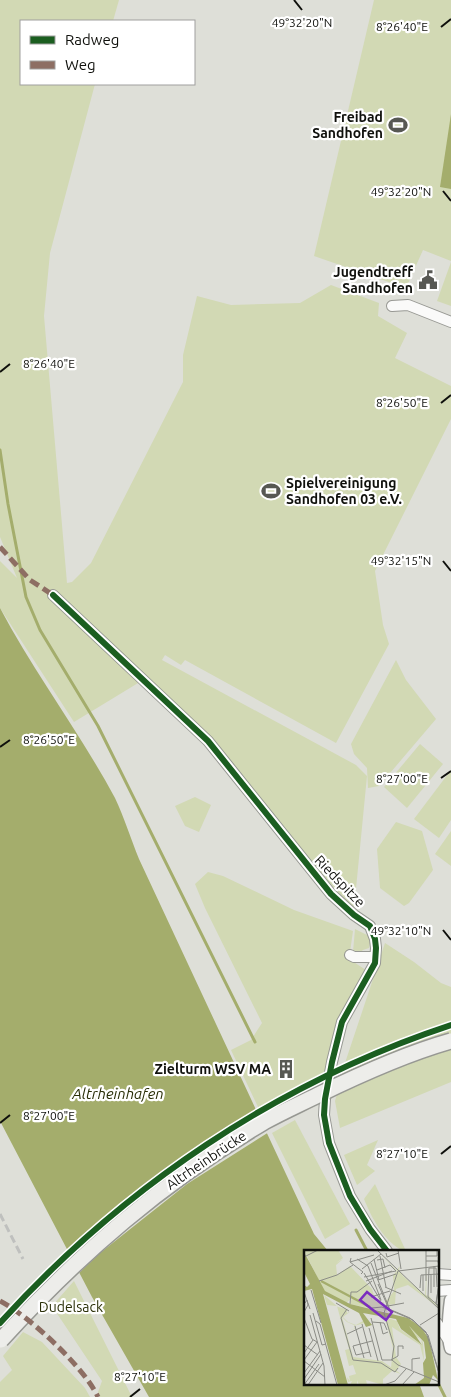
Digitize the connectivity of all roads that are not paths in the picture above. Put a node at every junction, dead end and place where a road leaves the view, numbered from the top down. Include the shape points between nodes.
1 (392, 306) dead end
2 (451, 322) edge
3 (53, 595) dead end
4 (350, 955) dead end
5 (375, 957) junction
6 (451, 1040) edge
7 (386, 1250) edge
8 (438, 1274) edge
9 (451, 1275) edge
10 (451, 1290) edge
11 (438, 1291) edge
12 (451, 1300) edge
13 (438, 1325) edge
14 (1, 1340) edge
15 (450, 1345) edge

1 - 2 street via 408,305
3 - 5 street, Riedspitze via 208,741 331,894 370,926 375,939
4 - 5 street
5 - 7 street, Riedspitze via 342,1022 324,1115 329,1143 350,1196
6 - 14 main road, Altrheinbrücke, bridge via 348,1080 266,1121 201,1161 93,1246
8 - 9 street
10 - 11 street
12 - 15 street
13 - 15 street

